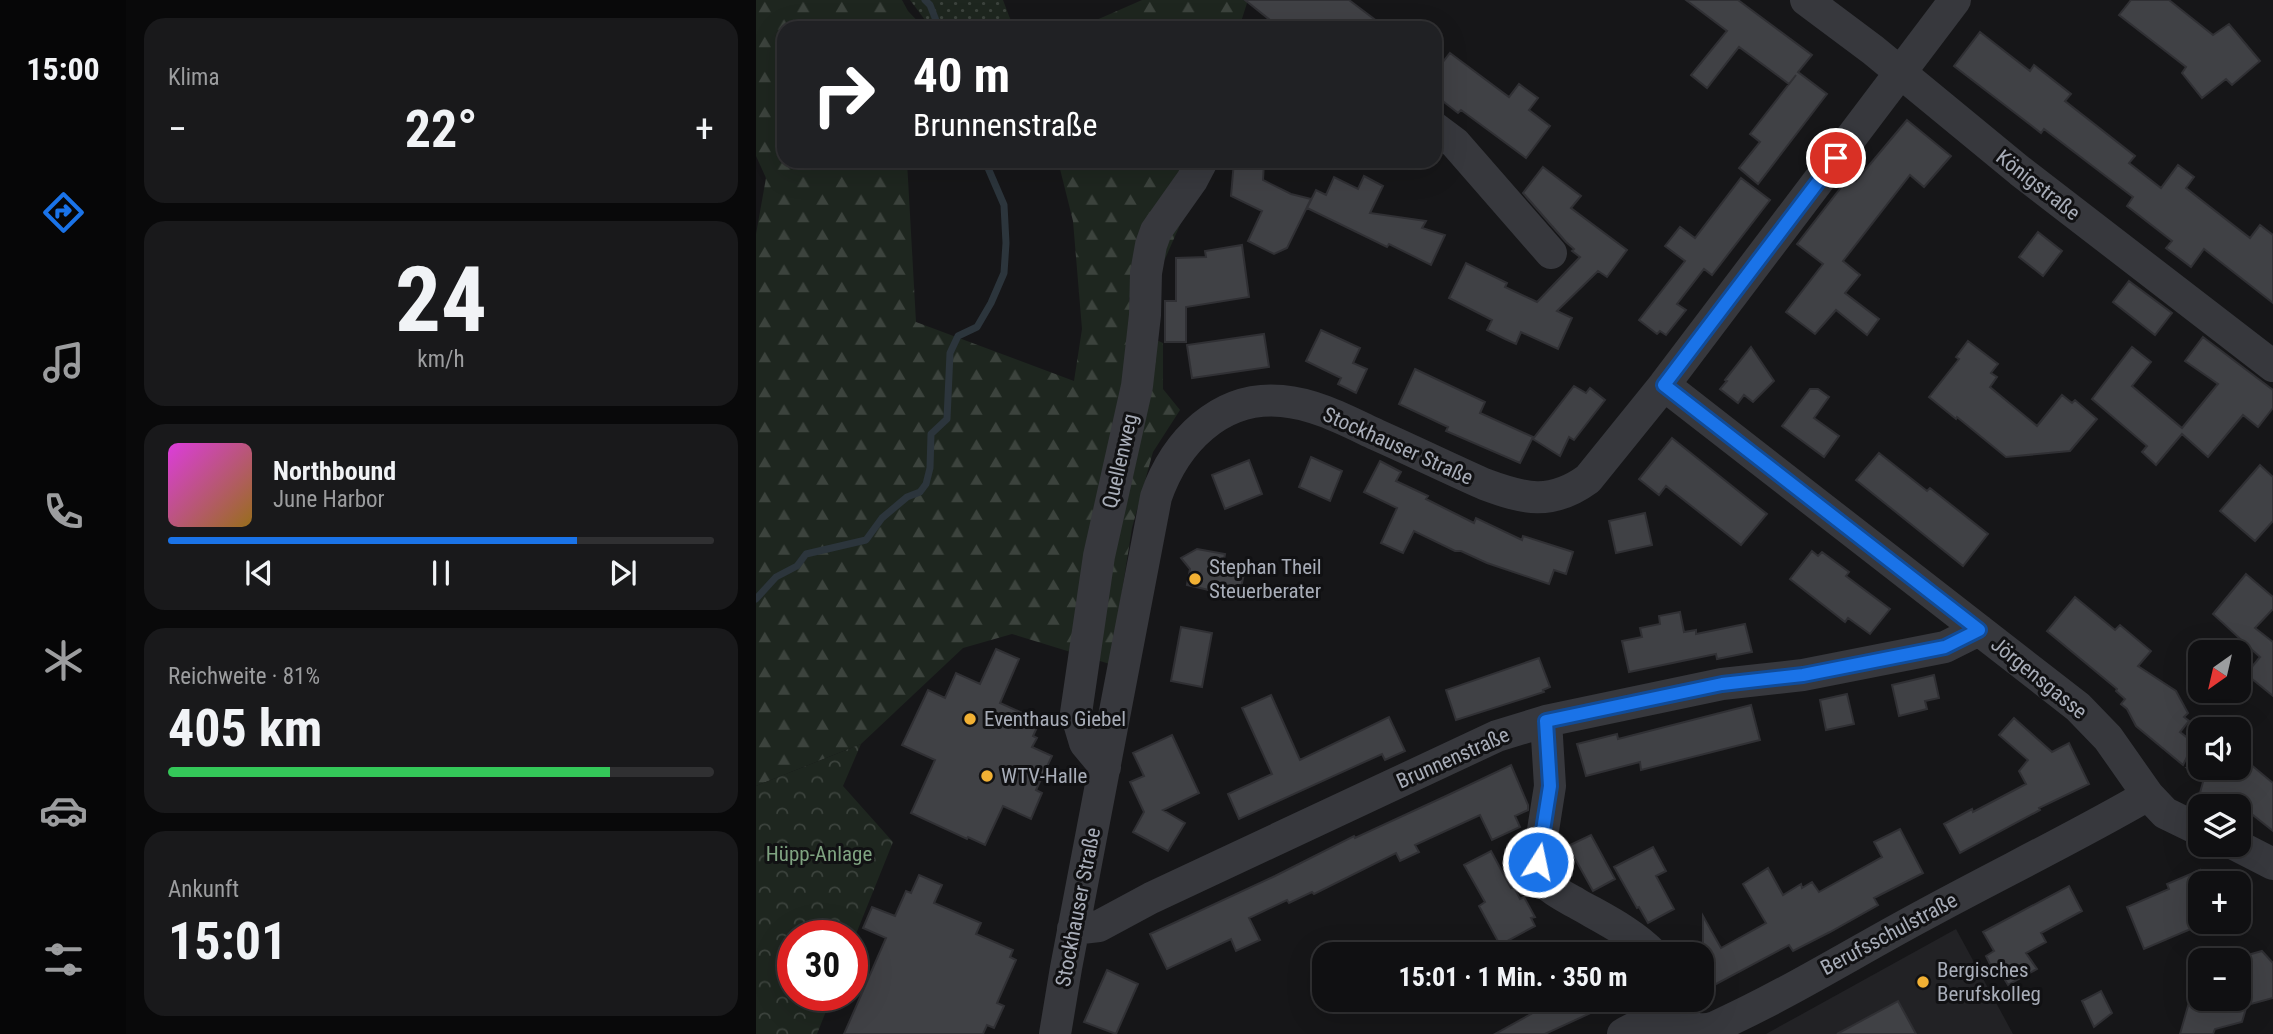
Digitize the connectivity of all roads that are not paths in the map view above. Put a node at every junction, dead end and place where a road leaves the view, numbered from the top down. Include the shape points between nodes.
1 (1807, 0) edge
2 (1955, 0) edge
3 (1899, 73) junction
4 (1442, 133) edge
5 (1198, 168) edge
6 (1551, 253) dead end
7 (2273, 366) edge
8 (1664, 385) junction
9 (1979, 630) junction
10 (1546, 721) junction
11 (1105, 767) junction
12 (2148, 795) junction
13 (2188, 824) edge
14 (2251, 853) edge
15 (2273, 864) edge
16 (1073, 929) junction
17 (1640, 942) edge
18 (1686, 1020) edge
19 (1055, 1034) edge
20 (1623, 1034) edge

1 - 3 street, Königstraße
2 - 3 street, Stockhauser Straße
3 - 7 street, Königstraße
3 - 8 street, Stockhauser Straße
4 - 6 street
5 - 11 street, Quellenweg via 1151,245 1137,386 1099,556 1076,713 1085,743
8 - 9 street, Jörgensgasse
8 - 11 street, Stockhauser Straße via 1588,479 1550,497 1509,494 1330,413 1301,405 1252,403 1212,418 1192,434 1176,456 1156,497
9 - 10 street, Brunnenstraße via 1945,647 1803,675 1722,684
9 - 12 street, Jörgensgasse via 2078,707 2108,738
10 - 16 street, Brunnenstraße via 1482,741 1099,926
10 - 17 street via 1550,786 1539,874 1556,892
11 - 16 street, Stockhauser Straße
12 - 13 street, Jörgensgasse via 2165,813
12 - 18 street, Berufsschulstraße via 1751,1010 1710,1029
14 - 15 street
16 - 19 street, Stockhauser Straße
18 - 20 street, Berufsschulstraße via 1649,1022

